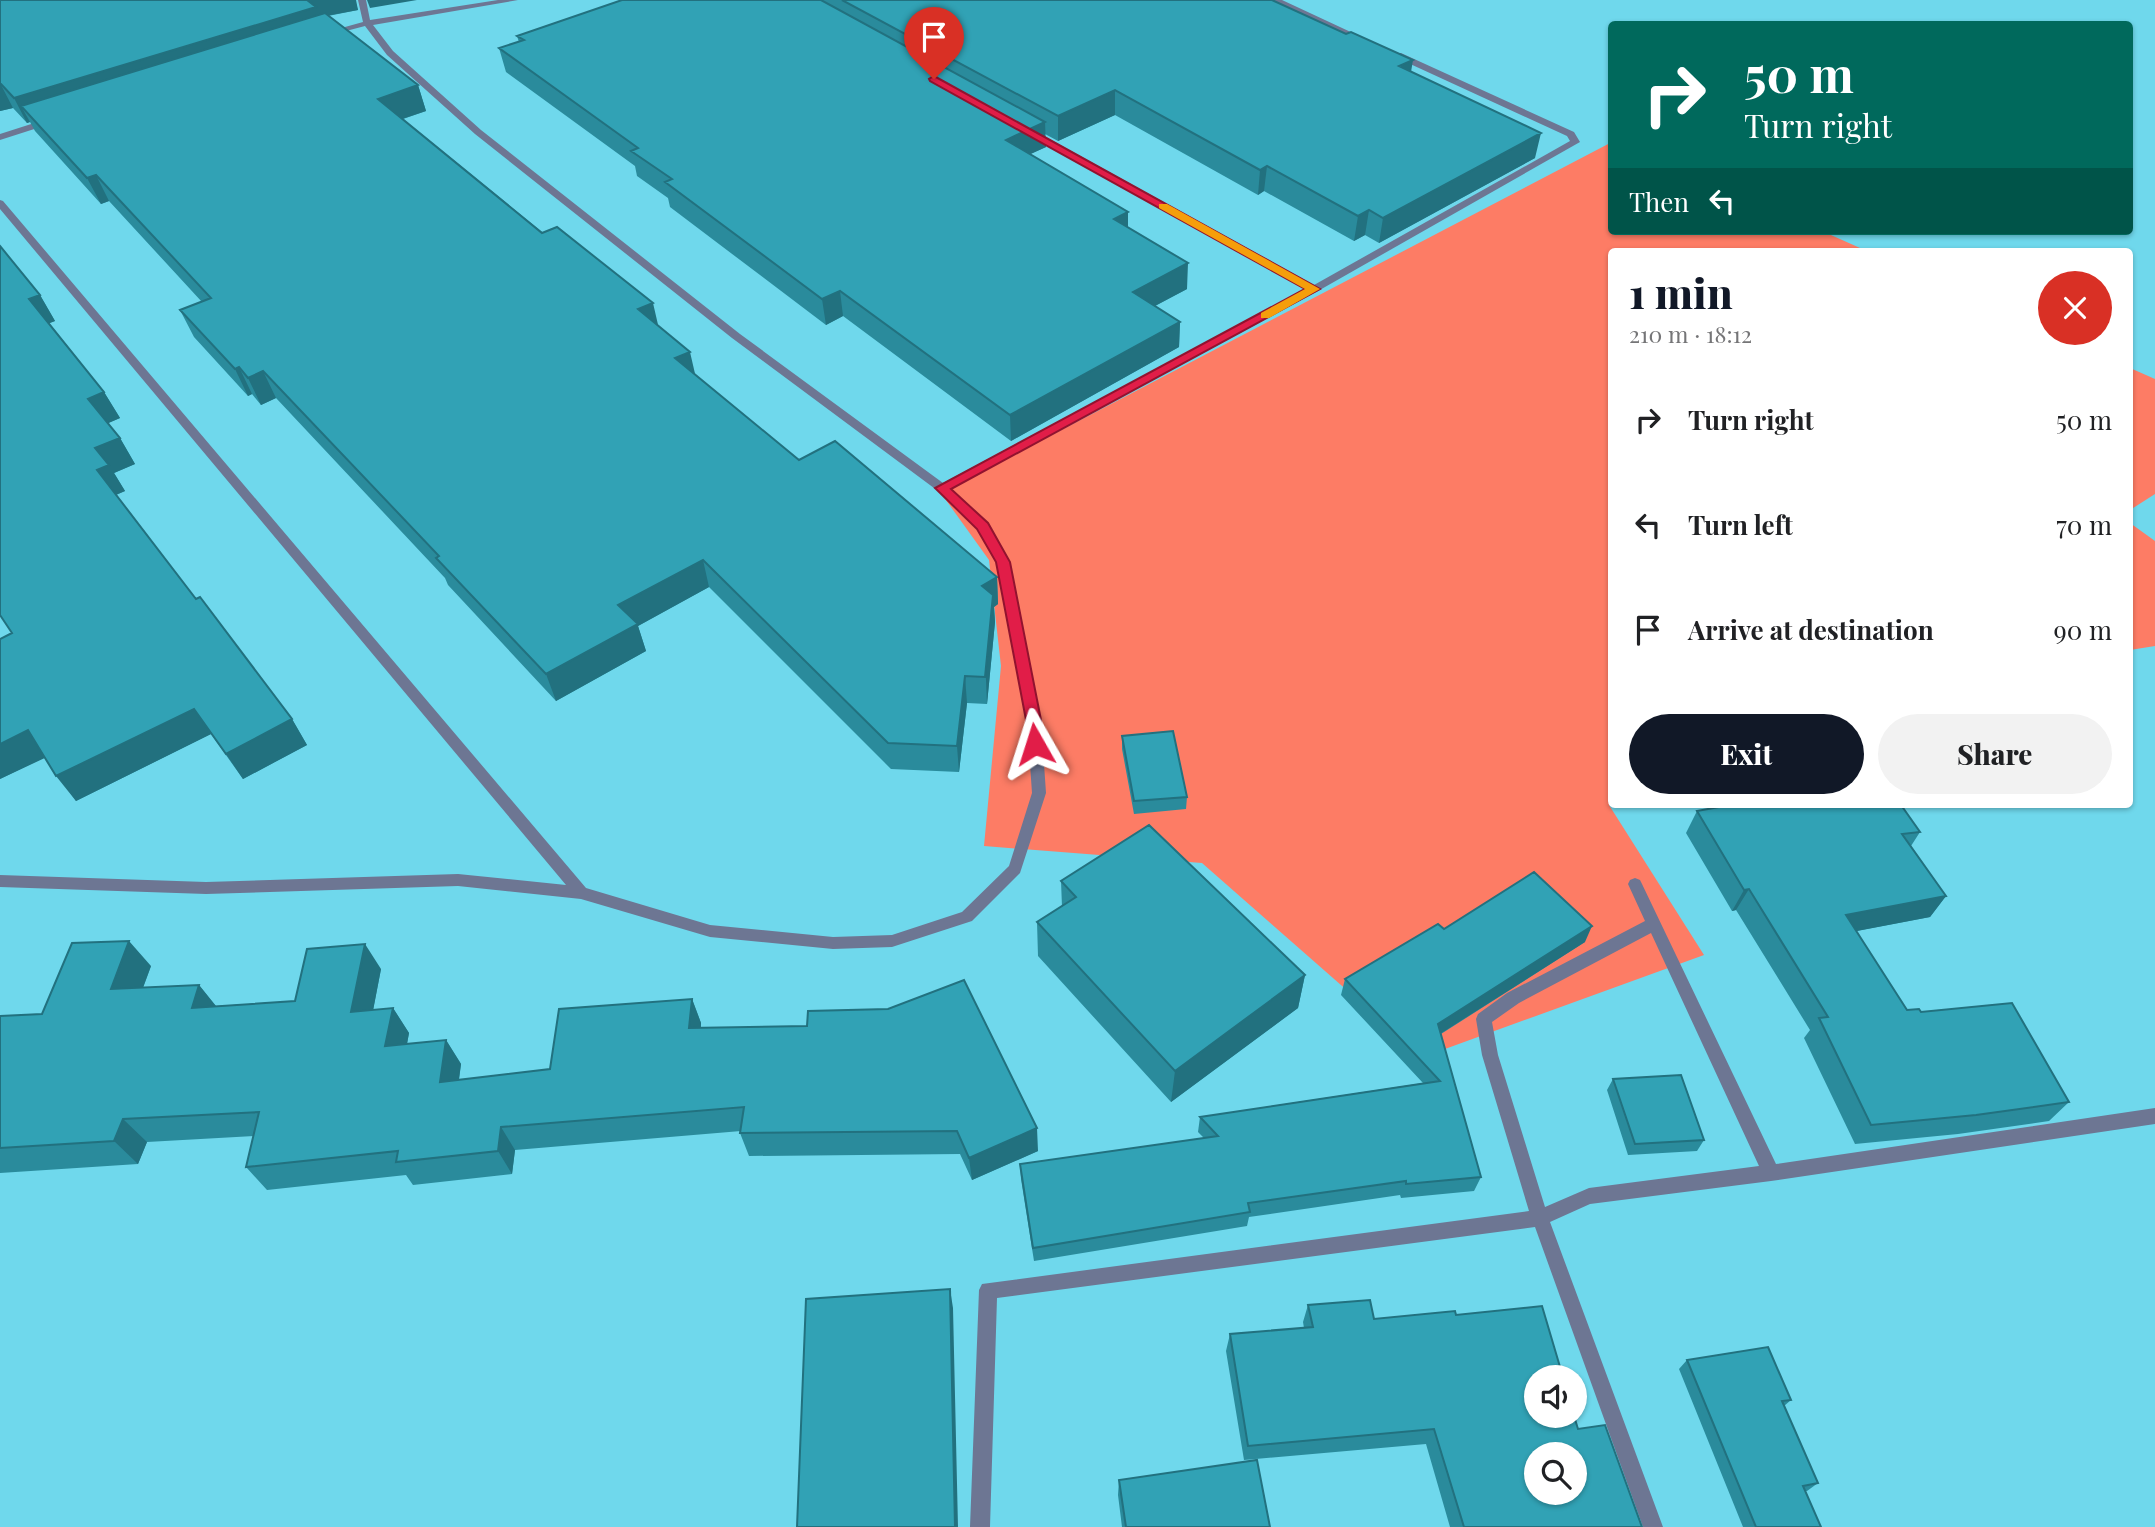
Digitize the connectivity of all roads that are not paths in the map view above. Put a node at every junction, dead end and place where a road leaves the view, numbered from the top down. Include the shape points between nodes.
1 (362, 0) edge
2 (514, 0) edge
3 (1275, 0) edge
4 (366, 23) junction
5 (317, 38) edge
6 (1374, 45) edge
7 (1386, 50) edge
8 (63, 117) edge
9 (1022, 128) edge
10 (0, 137) edge
11 (0, 203) edge
12 (1314, 289) junction
13 (942, 488) junction
14 (0, 881) edge
15 (1635, 884) dead end
16 (581, 893) junction
17 (1654, 924) junction
18 (2155, 1116) edge
19 (1771, 1173) junction
20 (1539, 1218) junction
21 (980, 1527) edge
22 (1653, 1527) edge

1 - 4 street
2 - 4 street
3 - 6 street
4 - 5 street
4 - 13 street via 390,53 478,132 736,336
7 - 12 street via 1576,140
8 - 10 street
9 - 12 street
11 - 16 street
12 - 13 street
13 - 16 street via 983,526 1003,562 1031,707 1039,793 1015,869 967,918 892,941 833,943 710,931
14 - 16 street via 206,888 458,880
15 - 17 street
17 - 19 street
17 - 20 street via 1513,998 1484,1020 1490,1055
18 - 19 street
19 - 20 street via 1589,1196
20 - 21 street via 988,1290
20 - 22 street

